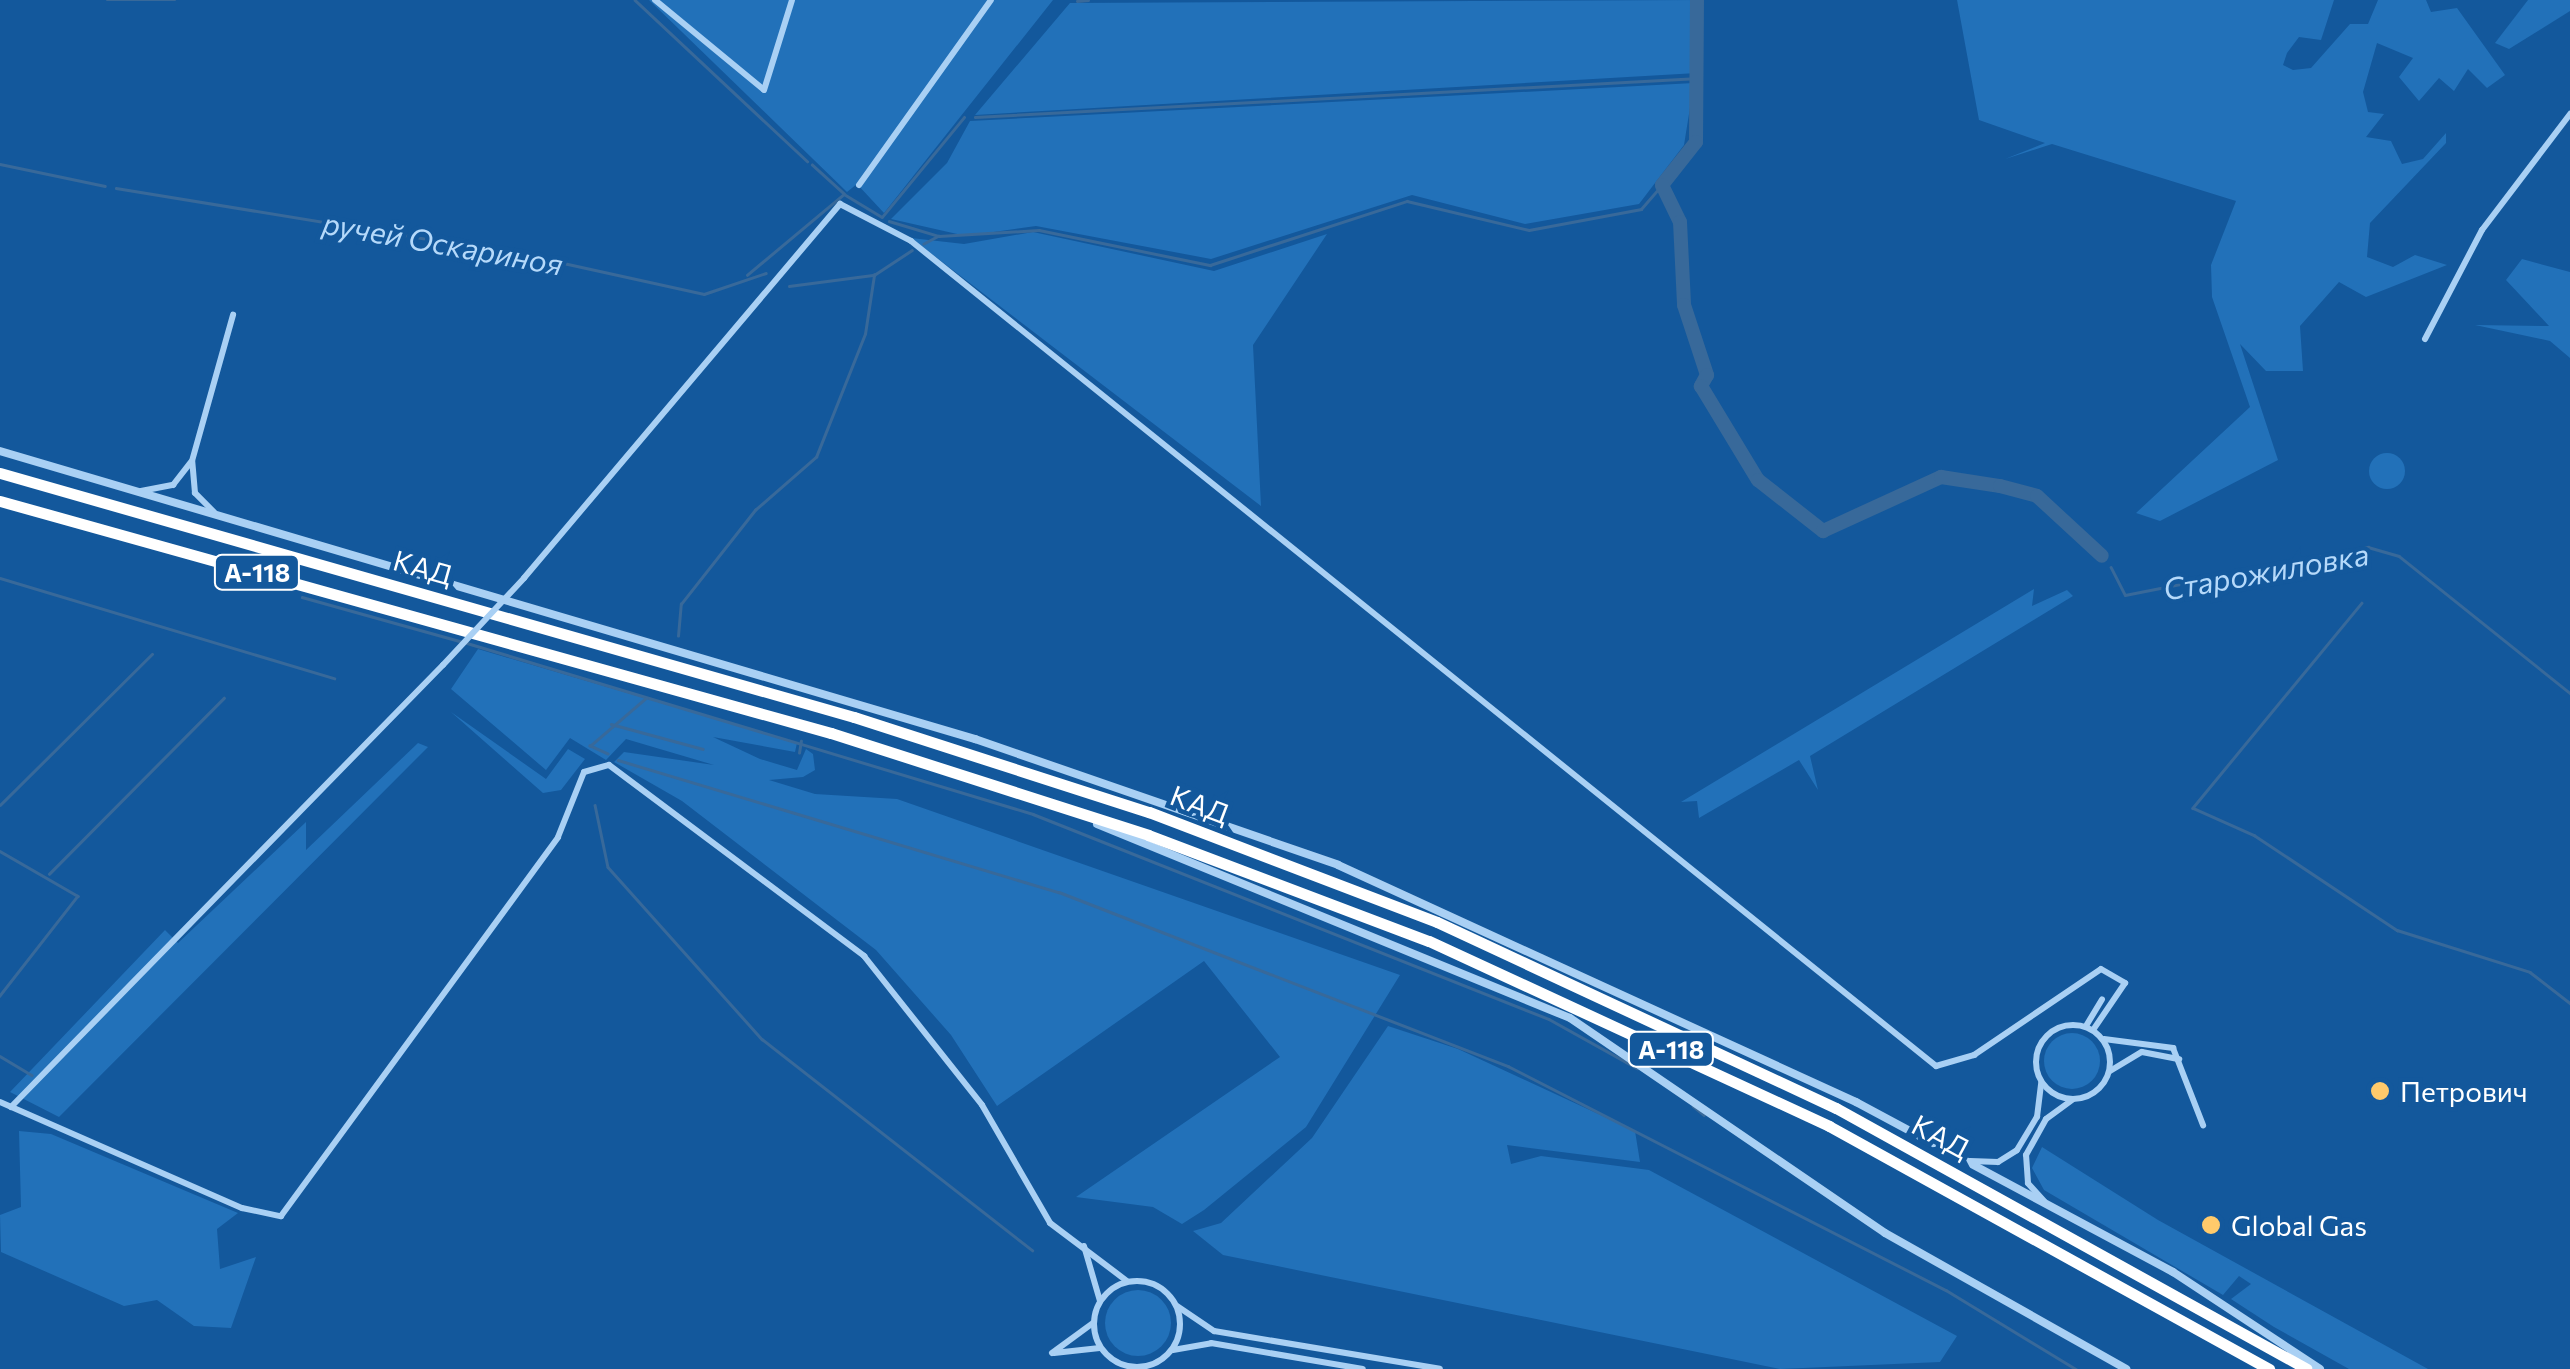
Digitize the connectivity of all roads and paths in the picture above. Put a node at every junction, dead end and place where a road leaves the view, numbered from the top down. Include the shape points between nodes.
1 (656, 0) edge
2 (792, 0) edge
3 (991, 0) edge
4 (2570, 114) edge
5 (858, 184) dead end
6 (232, 315) dead end
7 (2425, 339) dead end
8 (0, 451) edge
9 (192, 461) junction
10 (0, 473) edge
11 (128, 490) junction
12 (0, 501) edge
13 (228, 520) junction
14 (1040, 800) junction
15 (2102, 999) dead end
16 (2090, 1028) junction
17 (2103, 1039) junction
18 (2179, 1059) junction
19 (2109, 1072) junction
20 (2040, 1080) junction
21 (2073, 1099) junction
22 (0, 1102) edge
23 (11, 1107) junction
24 (2203, 1125) dead end
25 (1970, 1161) junction
26 (2045, 1202) junction
27 (1084, 1246) junction
28 (1127, 1281) junction
29 (1100, 1301) junction
30 (1177, 1306) junction
31 (1093, 1323) junction
32 (1101, 1348) junction
33 (1172, 1350) junction
34 (1126, 1367) edge
35 (1148, 1367) edge
36 (2124, 1368) edge
37 (1363, 1369) edge
38 (1440, 1369) edge
39 (2269, 1369) edge
40 (2307, 1369) edge
41 (2320, 1369) edge

1 - 2 street via 764,90
3 - 5 street
4 - 7 street via 2482,230
6 - 9 street
8 - 11 street
9 - 11 street via 172,485
9 - 13 street via 195,493
10 - 40 highway, КАД / А-118 via 854,718 1149,812 1438,922 1836,1108
11 - 13 street
12 - 14 highway, КАД / А-118
13 - 25 street via 1158,798 1494,930
14 - 36 street via 1570,1018 1885,1234
14 - 39 highway, КАД / А-118 via 1429,941 1638,1034 1998,1214
15 - 16 street
16 - 17 street
16 - 20 street via 2066,1025 2041,1041
16 - 23 street, bridge via 2124,983 2101,969 2032,1007 1974,1055 1936,1066 911,241 840,204 524,578
17 - 18 street via 2165,1042
17 - 19 street
18 - 19 street via 2142,1052
18 - 24 street
19 - 21 street via 2096,1092
20 - 21 street
20 - 25 street via 2037,1117 2017,1150 1998,1162
21 - 26 street via 2051,1113 2026,1154 2028,1183
22 - 23 street
23 - 27 street via 242,1208 281,1216 558,837 584,772 608,765 864,956 982,1105 1050,1223
25 - 26 street
26 - 41 street
27 - 28 street
27 - 29 street
28 - 29 street
28 - 30 street via 1151,1282
29 - 31 street
30 - 33 street
30 - 38 street via 1214,1331
31 - 32 street
31 - 32 street via 1052,1353
32 - 34 street
33 - 35 street
33 - 37 street via 1212,1343
34 - 35 street

